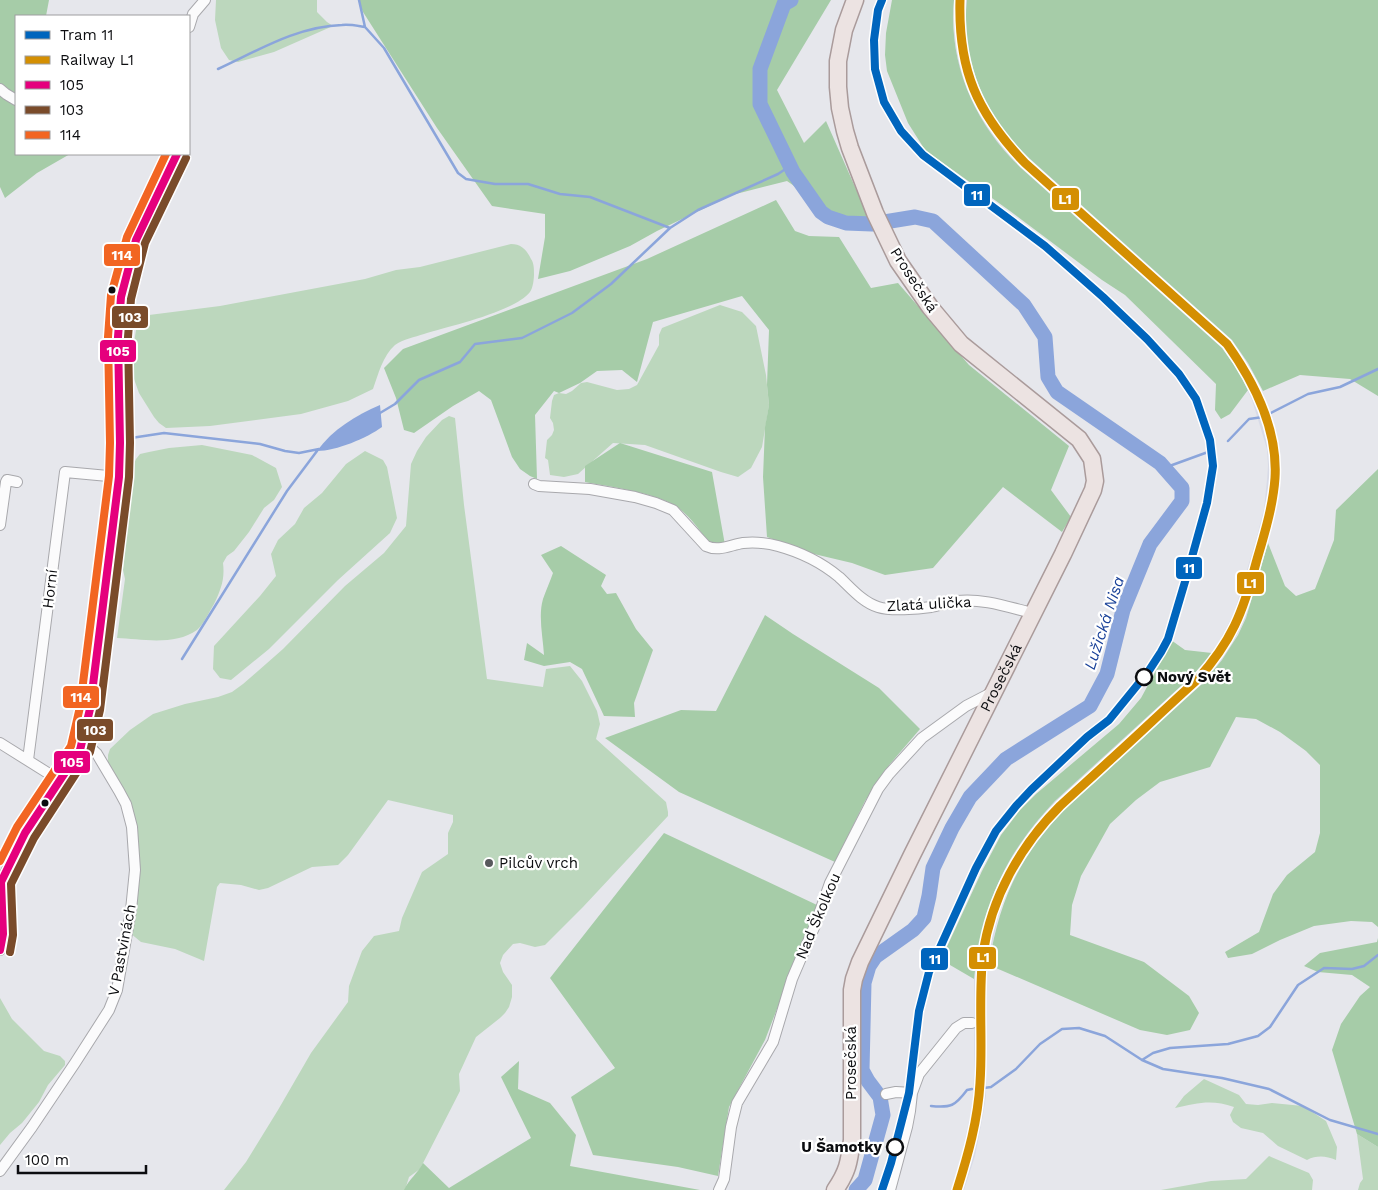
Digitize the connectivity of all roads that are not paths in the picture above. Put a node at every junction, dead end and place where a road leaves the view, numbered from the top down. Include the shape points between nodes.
1 (205, 0) edge
2 (855, 0) edge
3 (190, 23) edge
4 (0, 89) edge
5 (15, 99) edge
6 (178, 155) edge
7 (119, 477) junction
8 (17, 482) dead end
9 (534, 484) dead end
10 (0, 525) edge
11 (1032, 613) junction
12 (994, 692) junction
13 (82, 740) junction
14 (0, 743) edge
15 (28, 760) junction
16 (62, 778) junction
17 (1, 908) edge
18 (0, 950) edge
19 (972, 1023) dead end
20 (912, 1093) junction
21 (886, 1094) dead end
22 (0, 1171) edge
23 (719, 1190) edge
24 (835, 1190) edge
25 (890, 1190) edge

1 - 3 street
2 - 11 main road, Prosečská via 844,30 838,61 838,87 845,131 875,212 898,261 961,344 1079,440 1092,459 1093,490
4 - 5 street
6 - 7 street via 136,240 121,297 118,337
7 - 13 street via 90,709
7 - 15 street, Horní via 65,472
8 - 10 street via 6,482
9 - 11 street, Zlatá ulička via 590,489 656,503 673,510 712,549 745,543 777,546 795,552 820,562 877,607 928,607 972,601
11 - 12 main road, Prosečská
12 - 23 street, Nad Školkou via 966,706 922,738 878,790 830,883 792,979 773,1042 737,1103 724,1179
12 - 24 main road, Prosečská via 854,979 851,1012 852,1140 844,1177
13 - 16 street via 80,750
13 - 22 street, V Pastvinách via 96,754 119,791 132,828 135,870 117,990 109,1010 75,1063
14 - 15 street
15 - 16 street
16 - 17 street via 25,833 2,882
17 - 18 street via 3,934
19 - 20 street via 956,1028 919,1074
20 - 21 street
20 - 25 street

